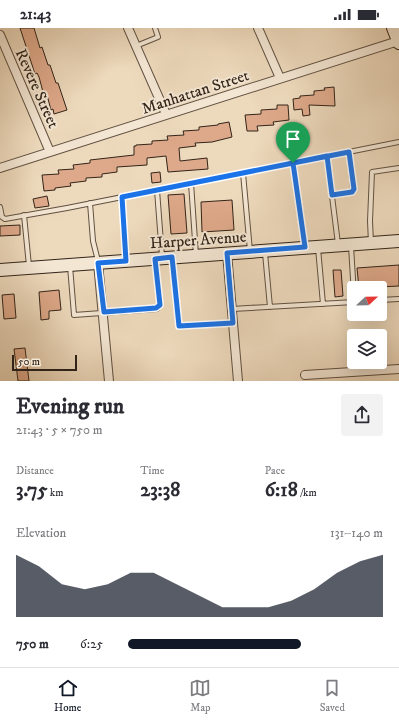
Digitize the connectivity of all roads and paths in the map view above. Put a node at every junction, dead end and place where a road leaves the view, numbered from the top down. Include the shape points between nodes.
1 (128, 28) edge
2 (155, 28) edge
3 (258, 28) edge
4 (393, 28) edge
5 (0, 36) edge
6 (399, 42) edge
7 (136, 46) junction
8 (280, 78) junction
9 (166, 114) junction
10 (399, 142) edge
11 (50, 152) junction
12 (349, 152) junction
13 (327, 156) junction
14 (293, 163) junction
15 (0, 168) edge
16 (399, 168) edge
17 (243, 173) junction
18 (191, 183) junction
19 (157, 190) junction
20 (332, 195) junction
21 (122, 197) junction
22 (90, 203) junction
23 (0, 207) edge
24 (24, 216) junction
25 (399, 241) edge
26 (371, 242) junction
27 (351, 244) junction
28 (338, 245) junction
29 (318, 246) junction
30 (305, 247) junction
31 (265, 250) junction
32 (250, 252) junction
33 (227, 253) junction
34 (196, 256) junction
35 (163, 258) junction
36 (126, 261) junction
37 (98, 263) junction
38 (70, 265) junction
39 (29, 267) junction
40 (0, 270) edge
41 (353, 281) edge
42 (399, 299) edge
43 (387, 300) edge
44 (347, 302) edge
45 (323, 304) junction
46 (270, 307) junction
47 (232, 309) junction
48 (104, 312) junction
49 (233, 323) junction
50 (399, 369) edge
51 (305, 375) dead end
52 (109, 381) edge
53 (238, 381) edge

1 - 7 street
2 - 7 lane via 158,37
3 - 8 street
4 - 6 main road
5 - 11 street, Revere Street
6 - 8 street, Manhattan Street
7 - 9 street
8 - 9 street, Manhattan Street
9 - 11 street, Manhattan Street
10 - 12 lane
11 - 15 street, Manhattan Street
12 - 13 lane
12 - 20 lane via 354,189 352,192
13 - 14 lane
13 - 20 lane
14 - 17 lane
14 - 30 lane
16 - 26 lane via 372,172
17 - 18 lane
17 - 32 lane
18 - 19 lane
18 - 34 lane
19 - 21 lane
19 - 35 lane
20 - 28 lane
21 - 22 lane
21 - 36 lane
22 - 24 lane
22 - 37 lane via 93,241
23 - 24 lane via 5,219
24 - 39 lane
25 - 26 main road, Harper Avenue
26 - 27 main road, Harper Avenue
27 - 28 main road, Harper Avenue
27 - 41 lane
28 - 29 main road, Harper Avenue
29 - 30 main road, Harper Avenue
29 - 45 lane
30 - 31 main road, Harper Avenue
31 - 32 main road, Harper Avenue
31 - 46 lane
32 - 33 main road, Harper Avenue
33 - 34 main road, Harper Avenue
33 - 47 street
34 - 35 main road, Harper Avenue
35 - 36 main road, Harper Avenue
35 - 48 lane via 160,305 156,308
35 - 49 lane via 179,326
36 - 37 main road, Harper Avenue
37 - 38 main road, Harper Avenue
37 - 48 street
38 - 39 main road, Harper Avenue
38 - 48 lane via 74,315
39 - 40 main road, Harper Avenue
42 - 43 lane
44 - 45 lane
45 - 46 lane
46 - 47 lane
47 - 49 street
48 - 52 street
49 - 53 street
50 - 51 street

